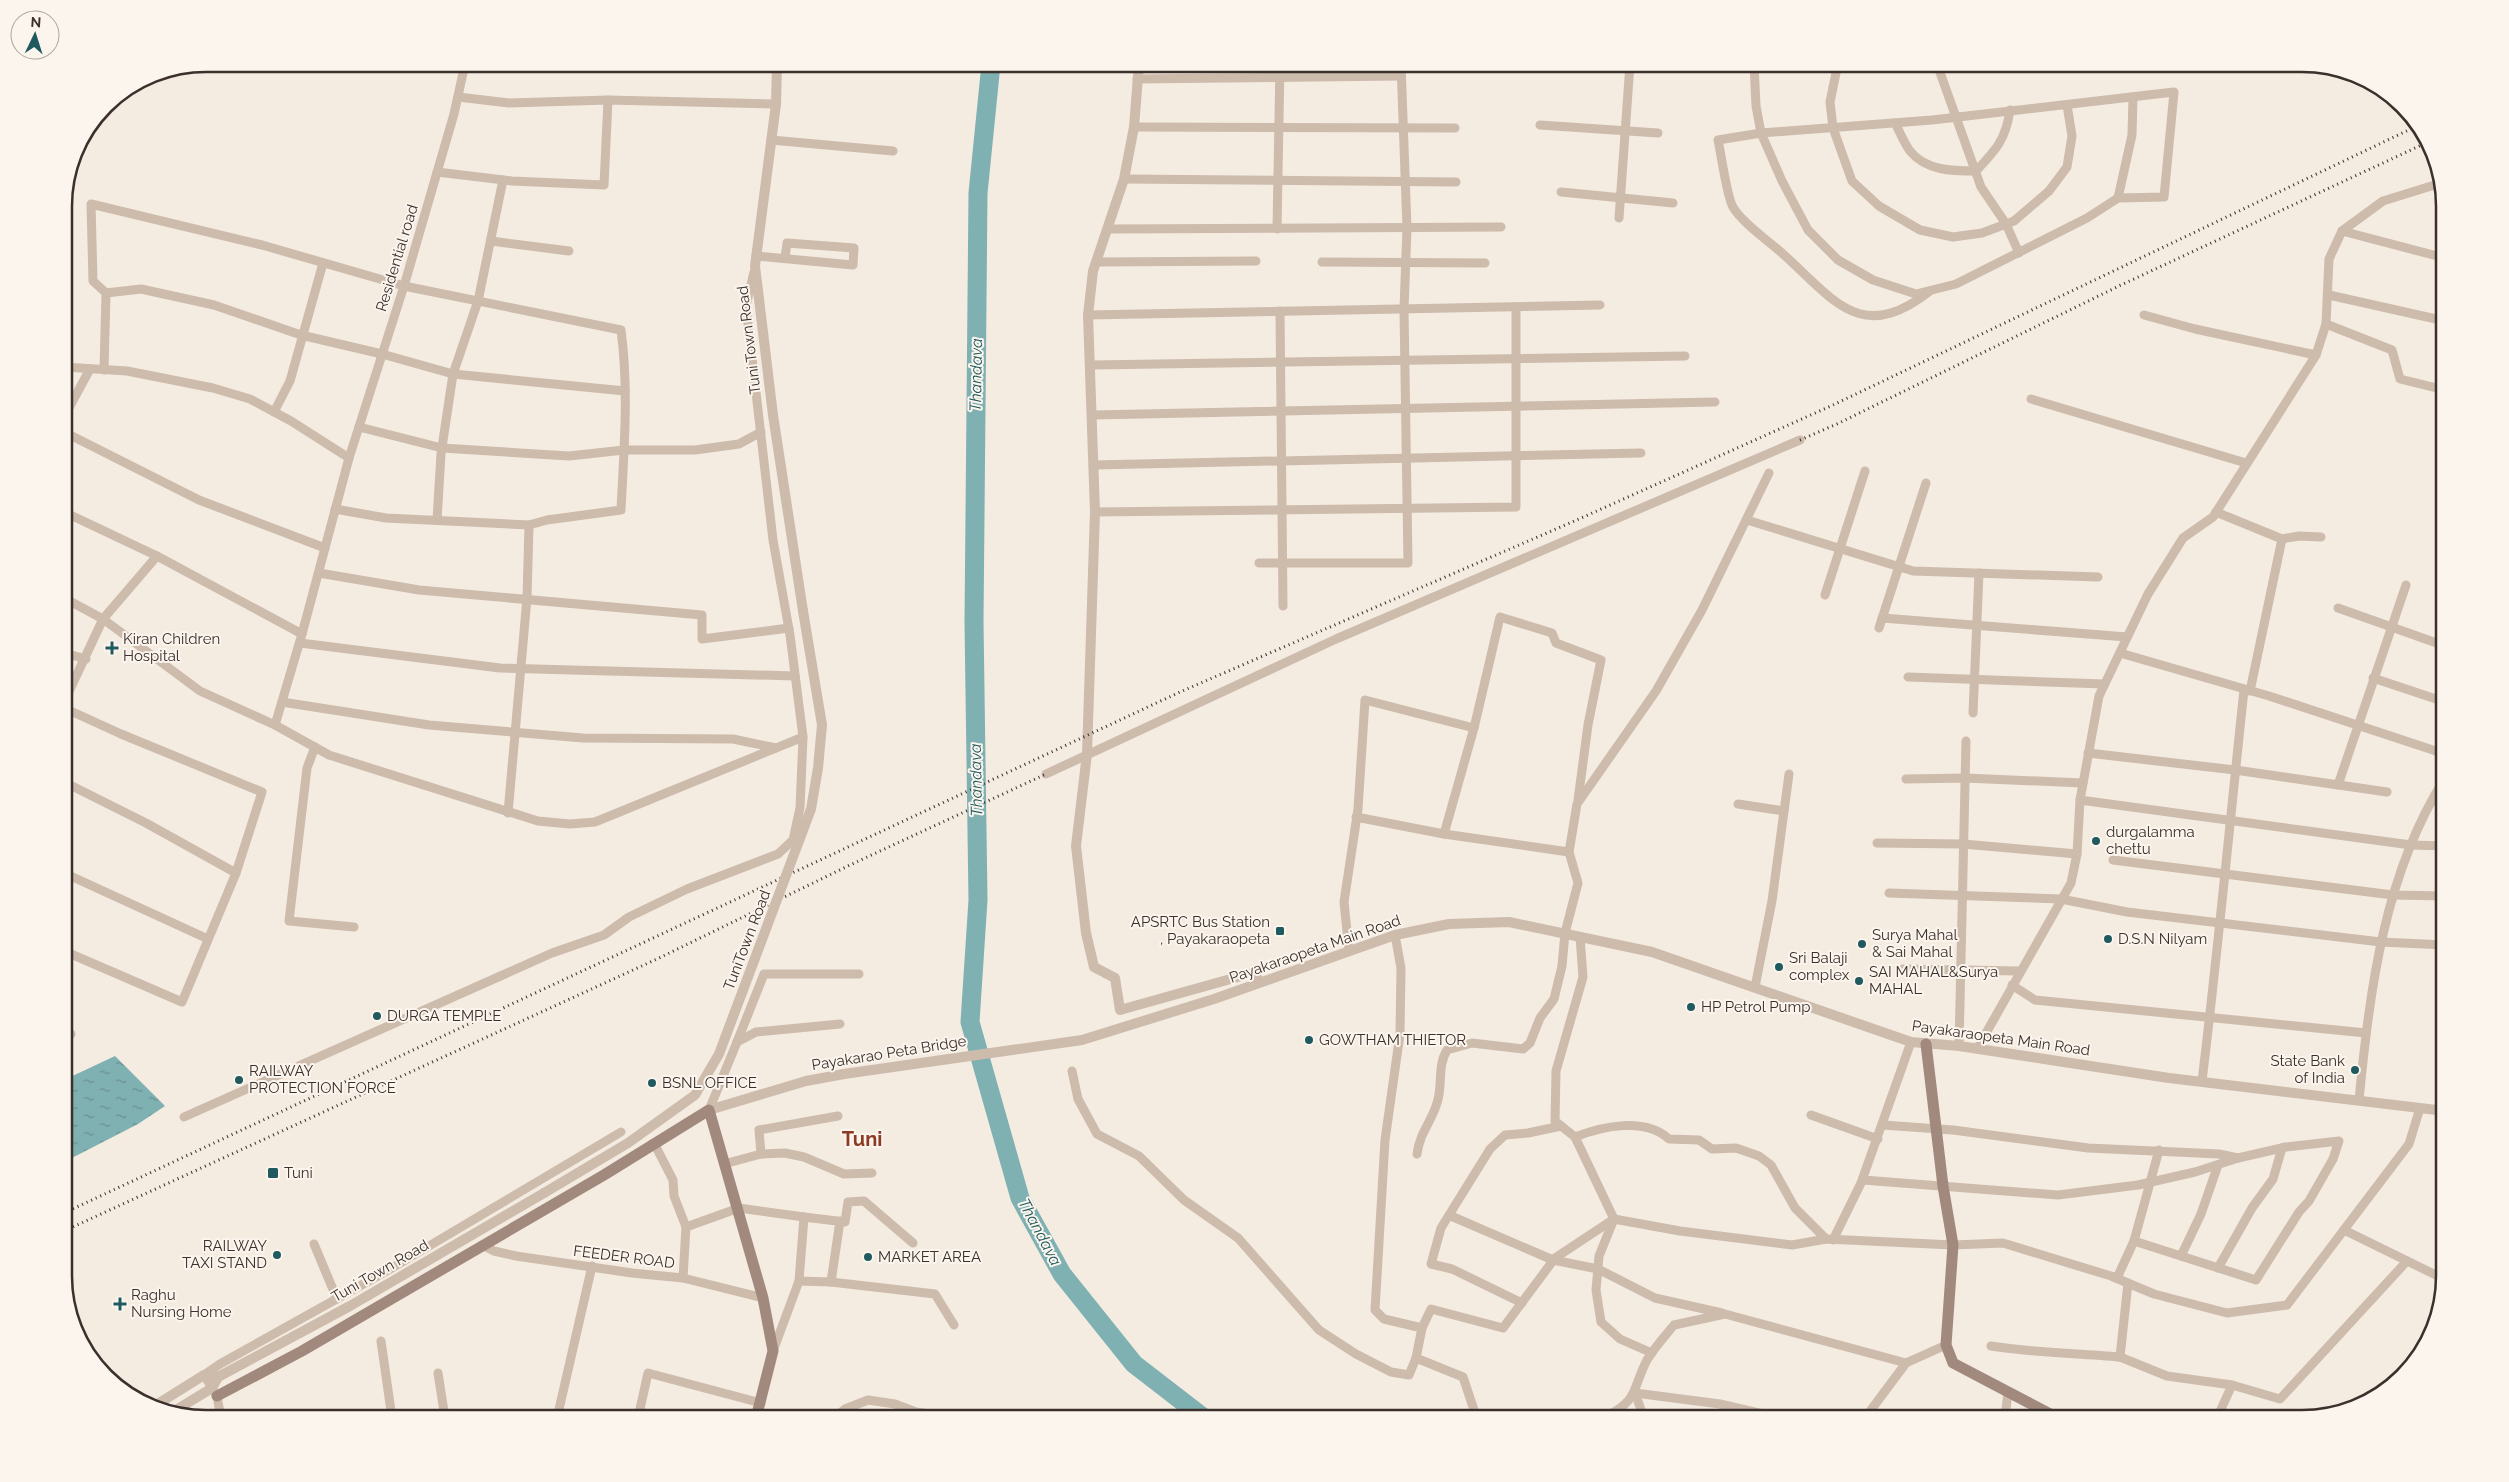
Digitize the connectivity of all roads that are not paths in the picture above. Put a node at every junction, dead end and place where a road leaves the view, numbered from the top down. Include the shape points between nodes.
1 (1280, 72) edge
2 (1401, 72) edge
3 (1630, 72) edge
4 (1754, 72) edge
5 (1836, 72) edge
6 (1941, 72) edge
7 (464, 73) edge
8 (777, 73) edge
9 (1138, 73) edge
10 (1401, 76) junction
11 (1280, 77) junction
12 (1137, 79) junction
13 (458, 97) junction
14 (2133, 97) junction
15 (608, 100) junction
16 (776, 104) junction
17 (2067, 105) junction
18 (2010, 110) junction
19 (1956, 117) junction
20 (1895, 123) junction
21 (1540, 125) dead end
22 (1134, 127) junction
23 (1278, 127) junction
24 (1402, 128) junction
25 (1455, 128) dead end
26 (1833, 128) junction
27 (1626, 131) junction
28 (1658, 133) dead end
29 (1761, 133) junction
30 (771, 140) junction
31 (893, 151) dead end
32 (1976, 171) junction
33 (437, 172) junction
34 (1124, 178) junction
35 (1278, 179) junction
36 (503, 180) junction
37 (1404, 181) junction
38 (1456, 182) dead end
39 (2435, 185) edge
40 (1561, 192) dead end
41 (1621, 198) junction
42 (2118, 198) junction
43 (1673, 203) dead end
44 (1619, 218) dead end
45 (2006, 224) junction
46 (1501, 227) dead end
47 (1407, 228) junction
48 (1108, 229) junction
49 (1277, 229) junction
50 (2342, 231) junction
51 (491, 241) junction
52 (569, 251) dead end
53 (2019, 253) junction
54 (2436, 256) edge
55 (785, 258) junction
56 (756, 261) junction
57 (1256, 261) dead end
58 (1096, 262) junction
59 (1322, 262) dead end
60 (1406, 262) junction
61 (322, 263) junction
62 (1485, 264) dead end
63 (404, 286) junction
64 (1930, 291) junction
65 (106, 293) junction
66 (2329, 295) junction
67 (478, 301) junction
68 (1600, 305) dead end
69 (1516, 307) junction
70 (1404, 309) junction
71 (1280, 311) junction
72 (1088, 315) junction
73 (2144, 315) dead end
74 (2436, 319) edge
75 (2326, 324) junction
76 (301, 336) junction
77 (382, 354) junction
78 (2316, 355) junction
79 (1685, 356) dead end
80 (1516, 358) junction
81 (1405, 360) junction
82 (1280, 362) junction
83 (1091, 364) junction
84 (73, 368) edge
85 (90, 369) junction
86 (104, 370) junction
87 (453, 374) junction
88 (2436, 388) edge
89 (625, 391) junction
90 (2031, 399) dead end
91 (73, 400) edge
92 (1715, 402) dead end
93 (1516, 406) junction
94 (1406, 409) junction
95 (1281, 411) junction
96 (274, 412) junction
97 (1093, 415) junction
98 (359, 427) junction
99 (761, 432) junction
100 (73, 437) edge
101 (1800, 440) dead end
102 (442, 448) junction
103 (624, 450) junction
104 (1641, 454) dead end
105 (1516, 456) junction
106 (348, 458) junction
107 (1407, 458) junction
108 (1282, 461) junction
109 (2246, 463) junction
110 (1094, 465) junction
111 (1865, 471) dead end
112 (1768, 473) dead end
113 (1926, 483) dead end
114 (335, 509) junction
115 (1407, 509) junction
116 (1282, 510) junction
117 (1095, 512) junction
118 (2216, 512) junction
119 (73, 516) edge
120 (437, 520) junction
121 (1747, 520) junction
122 (529, 525) junction
123 (2321, 537) dead end
124 (2282, 539) junction
125 (1839, 547) junction
126 (325, 548) junction
127 (157, 556) junction
128 (1260, 563) dead end
129 (1283, 563) junction
130 (1898, 565) junction
131 (318, 573) junction
132 (1979, 573) junction
133 (2098, 577) dead end
134 (2406, 585) dead end
135 (1825, 595) dead end
136 (527, 598) junction
137 (73, 603) edge
138 (1284, 606) dead end
139 (2338, 608) dead end
140 (803, 611) joint
141 (1882, 618) junction
142 (102, 619) junction
143 (1977, 626) junction
144 (2391, 626) junction
145 (789, 628) junction
146 (1879, 628) dead end
147 (2127, 637) junction
148 (301, 639) junction
149 (2436, 643) edge
150 (2120, 653) junction
151 (73, 655) edge
152 (86, 659) junction
153 (520, 668) junction
154 (795, 676) junction
155 (1908, 677) dead end
156 (2373, 678) junction
157 (1974, 680) junction
158 (73, 684) edge
159 (2104, 684) junction
160 (2247, 690) junction
161 (2436, 699) edge
162 (282, 702) junction
163 (73, 712) edge
164 (1973, 713) dead end
165 (275, 725) junction
166 (2358, 725) junction
167 (1474, 728) junction
168 (516, 732) junction
169 (803, 737) junction
170 (1966, 741) dead end
171 (315, 747) junction
172 (776, 748) junction
173 (2436, 751) edge
174 (2088, 753) junction
175 (1087, 754) junction
176 (2235, 770) junction
177 (1046, 774) dead end
178 (1790, 774) dead end
179 (1965, 778) junction
180 (1906, 779) dead end
181 (2083, 783) junction
182 (2338, 785) junction
183 (73, 786) edge
184 (2387, 792) dead end
185 (2080, 800) junction
186 (2436, 800) edge
187 (1577, 804) junction
188 (1738, 804) dead end
189 (1784, 812) junction
190 (508, 813) junction
191 (1356, 817) junction
192 (2229, 820) junction
193 (1444, 834) junction
194 (1877, 843) dead end
195 (1963, 844) junction
196 (2411, 845) junction
197 (2436, 846) edge
198 (1568, 852) junction
199 (2077, 854) junction
200 (2113, 860) dead end
201 (2225, 872) junction
202 (236, 873) junction
203 (73, 877) edge
204 (1889, 893) dead end
205 (2393, 895) junction
206 (1962, 896) junction
207 (2436, 896) edge
208 (2061, 898) junction
209 (2222, 923) junction
210 (354, 927) dead end
211 (1565, 933) junction
212 (1396, 935) junction
213 (1580, 936) junction
214 (208, 939) junction
215 (2381, 942) junction
216 (2436, 944) edge
217 (1349, 951) junction
218 (73, 955) edge
219 (1903, 969) dead end
220 (1960, 970) junction
221 (2019, 971) junction
222 (859, 974) dead end
223 (1261, 982) junction
224 (2012, 985) junction
225 (1755, 987) junction
226 (2210, 1018) junction
227 (840, 1024) dead end
228 (2366, 1033) junction
229 (1077, 1040) joint
230 (737, 1042) junction
231 (1911, 1042) junction
232 (1926, 1044) junction
233 (1959, 1046) junction
234 (1977, 1049) junction
235 (1072, 1071) dead end
236 (2202, 1082) junction
237 (2359, 1100) junction
238 (2420, 1108) junction
239 (709, 1110) junction
240 (2436, 1110) edge
241 (1811, 1115) dead end
242 (838, 1116) dead end
243 (184, 1117) dead end
244 (1883, 1125) junction
245 (1561, 1126) junction
246 (1936, 1130) junction
247 (621, 1132) dead end
248 (1575, 1137) junction
249 (1878, 1139) junction
250 (654, 1143) junction
251 (2282, 1148) junction
252 (2159, 1150) junction
253 (761, 1154) junction
254 (1417, 1154) dead end
255 (2238, 1158) junction
256 (724, 1164) junction
257 (2218, 1165) junction
258 (872, 1173) dead end
259 (1863, 1180) junction
260 (2150, 1182) junction
261 (1943, 1186) junction
262 (544, 1193) joint
263 (739, 1208) junction
264 (1451, 1216) junction
265 (804, 1217) junction
266 (1614, 1219) junction
267 (840, 1221) junction
268 (686, 1227) junction
269 (2344, 1230) junction
270 (1829, 1240) junction
271 (2134, 1240) junction
272 (913, 1243) dead end
273 (314, 1244) dead end
274 (482, 1245) junction
275 (1953, 1245) junction
276 (2181, 1256) junction
277 (1553, 1260) junction
278 (2407, 1261) junction
279 (592, 1266) junction
280 (2218, 1268) junction
281 (1598, 1269) junction
282 (2436, 1275) edge
283 (683, 1278) junction
284 (2117, 1278) junction
285 (799, 1281) junction
286 (831, 1282) junction
287 (2128, 1283) junction
288 (763, 1298) junction
289 (337, 1299) junction
290 (1522, 1303) junction
291 (1725, 1314) junction
292 (954, 1325) dead end
293 (1422, 1328) junction
294 (381, 1341) dead end
295 (1946, 1345) junction
296 (1991, 1346) dead end
297 (773, 1351) junction
298 (1652, 1353) junction
299 (2120, 1357) junction
300 (1416, 1358) junction
301 (1906, 1362) junction
302 (438, 1373) dead end
303 (204, 1375) junction
304 (218, 1377) junction
305 (2232, 1385) junction
306 (214, 1392) junction
307 (2008, 1392) junction
308 (1635, 1393) junction
309 (162, 1401) edge
310 (761, 1403) junction
311 (183, 1407) edge
312 (219, 1410) edge
313 (391, 1410) edge
314 (444, 1410) edge
315 (558, 1410) edge
316 (640, 1410) edge
317 (759, 1410) edge
318 (844, 1410) edge
319 (910, 1410) edge
320 (1474, 1410) edge
321 (1620, 1410) edge
322 (1641, 1410) edge
323 (1746, 1410) edge
324 (1871, 1410) edge
325 (2006, 1410) edge
326 (2043, 1410) edge
327 (2221, 1410) edge

1 - 11 street
2 - 10 street
3 - 27 street
4 - 29 street
5 - 26 street via 1830,102
6 - 19 street
7 - 13 street, Residential road
8 - 16 street, Tuni Town Road
9 - 12 street
10 - 11 street
10 - 24 street
11 - 12 street
11 - 23 street
12 - 22 street
13 - 15 street via 509,104
13 - 33 street, Residential road
14 - 17 street
14 - 42 street via 2132,136
14 - 42 street via 2174,92 2164,197
15 - 16 street
15 - 36 street via 604,185
16 - 30 street, Tuni Town Road
17 - 18 street
17 - 45 street via 2072,136 2067,167 2049,191
18 - 19 street
18 - 32 street via 2007,132 1996,150
19 - 20 street
19 - 32 street
20 - 26 street
20 - 32 street via 1911,151 1927,164 1948,171
21 - 27 street
22 - 23 street
22 - 34 street
23 - 24 street
23 - 35 street
24 - 25 street
24 - 37 street
26 - 29 street
26 - 45 street via 1852,181 1879,206 1920,230 1954,237 1982,233
27 - 28 street
27 - 41 street
29 - 64 street via 1808,230 1838,260 1874,280 1916,294
29 - 64 street via 1718,140 1732,207 1812,283 1843,308 1858,315 1883,316 1912,305
30 - 31 street
30 - 56 street, Tuni Town Road
32 - 45 street via 1981,187
33 - 36 street
33 - 63 street, Residential road
34 - 35 street
34 - 48 street
35 - 37 street
35 - 49 street
36 - 51 street
37 - 38 street
37 - 47 street
39 - 50 street via 2383,201
40 - 41 street
41 - 43 street
41 - 44 street
42 - 53 street via 2088,218
45 - 53 street
46 - 47 street
47 - 49 street
47 - 60 street
48 - 49 street
48 - 58 street
50 - 54 street
50 - 66 street via 2330,259
51 - 52 street
51 - 67 street
53 - 64 street via 1956,284
55 - 55 street via 787,243 854,248 853,265
55 - 56 street
56 - 99 street via 746,306
56 - 140 street, Tuni Town Road via 773,415
57 - 58 street
58 - 72 street
59 - 60 street
60 - 62 street
60 - 70 street
61 - 63 street
61 - 65 street via 180,224 91,204 93,281
61 - 76 street
63 - 67 street
63 - 77 street, Residential road
65 - 76 street via 141,289 214,305
65 - 86 street
66 - 74 street
66 - 75 street
67 - 87 street
67 - 89 street via 621,330
68 - 69 street
69 - 70 street
69 - 80 street
70 - 71 street
70 - 81 street
71 - 72 street
71 - 82 street
72 - 83 street
73 - 78 street
75 - 78 street
75 - 88 street via 2392,350 2400,379
76 - 77 street
76 - 96 street via 290,381
77 - 87 street
77 - 98 street, Residential road
78 - 109 street
79 - 80 street
80 - 81 street
80 - 93 street
81 - 82 street
81 - 94 street
82 - 83 street
82 - 95 street
83 - 97 street
84 - 85 street
85 - 86 street
85 - 91 street
86 - 96 street via 127,371 213,388 250,399
87 - 89 street
87 - 102 street
89 - 103 street
90 - 109 street
92 - 93 street
93 - 94 street
93 - 105 street
94 - 95 street
94 - 107 street
95 - 97 street
95 - 108 street
96 - 106 street
97 - 110 street
98 - 102 street
98 - 106 street, Residential road
99 - 103 street via 739,444 695,450
99 - 145 street via 773,540
100 - 126 street via 199,500
101 - 175 street via 1336,639
102 - 103 street via 569,456
102 - 120 street
103 - 122 street via 621,510
104 - 105 street
105 - 107 street
105 - 115 street via 1516,507
106 - 114 street, Residential road
107 - 108 street
107 - 115 street
108 - 110 street
108 - 116 street
109 - 118 street
110 - 117 street
111 - 125 street
112 - 121 street
113 - 130 street
114 - 120 street via 386,518
114 - 126 street, Residential road
115 - 116 street
115 - 129 street via 1408,563
116 - 117 street
116 - 129 street
117 - 175 street
118 - 124 street
118 - 147 street via 2183,538 2148,594
119 - 127 street
120 - 122 street
121 - 125 street
121 - 187 street via 1702,610 1656,691
122 - 136 street
123 - 124 street
124 - 160 street
125 - 130 street
125 - 135 street
126 - 131 street, Residential road
127 - 142 street
127 - 148 street
128 - 129 street
129 - 138 street
130 - 132 street via 1913,571
130 - 141 street
131 - 136 street via 419,590
131 - 148 street, Residential road
132 - 133 street
132 - 143 street
134 - 144 street
136 - 145 street via 702,615 702,639
136 - 153 street
137 - 142 street
139 - 144 street
140 - 262 street, TuniTown Road, bridge via 822,725 811,809 719,1054 695,1095 628,1144
141 - 143 street
141 - 146 street
142 - 152 street
142 - 165 street via 200,691
143 - 147 street
143 - 157 street
144 - 149 street
144 - 156 street
145 - 154 street
147 - 150 street
148 - 153 street
148 - 162 street, Residential road
150 - 159 street
150 - 160 street
151 - 152 street
152 - 158 street
153 - 154 street
153 - 168 street
154 - 169 street
155 - 157 street
156 - 161 street
156 - 166 street
157 - 159 street
157 - 164 street
159 - 174 street
160 - 166 street
160 - 176 street
162 - 165 street, Residential road
162 - 168 street via 429,725
163 - 202 street via 262,792
165 - 171 street
166 - 173 street
166 - 182 street
167 - 187 street via 1500,617 1552,633 1556,643 1601,660
167 - 191 street via 1366,700
167 - 193 street
168 - 172 street via 584,738 733,739
168 - 190 street
169 - 172 street
169 - 243 street via 800,808 793,840 778,854 687,889 630,917 604,935 552,953
170 - 179 street
171 - 190 street
171 - 210 street via 307,768 289,921
172 - 190 street via 595,822 538,821
174 - 176 street
174 - 181 street
175 - 177 street
175 - 223 street via 1076,846 1086,933 1094,966 1115,978 1120,1010 1252,973
176 - 182 street
176 - 192 street
178 - 189 street
179 - 180 street
179 - 181 street
179 - 195 street
181 - 185 street
182 - 184 street
183 - 202 street
185 - 192 street
185 - 199 street
186 - 196 street
187 - 198 street
188 - 189 street
189 - 225 street via 1772,901
191 - 193 street
191 - 217 street via 1344,902
192 - 196 street
192 - 201 street
193 - 198 street
194 - 195 street
195 - 199 street
195 - 206 street
196 - 197 street
196 - 205 street
198 - 211 street via 1578,883
199 - 208 street via 2070,883
200 - 201 street
201 - 205 street
201 - 209 street
202 - 214 street
203 - 214 street
204 - 206 street
205 - 207 street
205 - 215 street
206 - 208 street
206 - 220 street
208 - 209 street via 2127,912
208 - 221 street
209 - 215 street
209 - 226 street
211 - 212 street, Payakaraopeta Main Road via 1509,922 1449,924
211 - 213 street, Payakaraopeta Main Road
211 - 254 street via 1554,999 1540,1018 1530,1043 1523,1049 1472,1043 1447,1050 1442,1058 1438,1102 1419,1138
212 - 217 street, Payakaraopeta Main Road
212 - 293 street via 1401,968 1400,1034 1385,1140 1375,1310 1384,1319
213 - 225 street, Payakaraopeta Main Road via 1652,952
213 - 245 street via 1583,977 1556,1071 1555,1122
214 - 218 street via 182,1002
215 - 216 street
215 - 228 street
217 - 223 street, Payakaraopeta Main Road
219 - 220 street
220 - 221 street
220 - 233 street
221 - 224 street
222 - 230 street via 764,974
223 - 229 street, Payakaraopeta Main Road
224 - 226 street via 2035,1000
224 - 234 street
225 - 231 street, Payakaraopeta Main Road
226 - 228 street
226 - 236 street
227 - 230 street via 756,1032
228 - 237 street
229 - 239 street, Payakarao Peta Bridge via 806,1081
230 - 239 street
231 - 232 street, Payakaraopeta Main Road
231 - 244 street
232 - 233 street, Payakaraopeta Main Road
232 - 246 main road
233 - 234 street, Payakaraopeta Main Road
234 - 236 street, Payakaraopeta Main Road
235 - 300 street via 1078,1099 1098,1134 1139,1156 1184,1200 1238,1238 1319,1330 1391,1372 1409,1375
236 - 237 street, Payakaraopeta Main Road
237 - 238 street, Payakaraopeta Main Road
238 - 240 street, Payakaraopeta Main Road
238 - 269 street via 2409,1144
239 - 250 main road
239 - 256 main road
241 - 249 street
242 - 253 street via 759,1130
244 - 246 street
244 - 249 street
245 - 248 street
245 - 264 street via 1505,1135 1490,1149
246 - 252 street via 2088,1148
246 - 261 main road
247 - 289 street
248 - 266 street
248 - 270 street via 1600,1128 1648,1127 1670,1139 1699,1140 1712,1149 1736,1148 1759,1156 1771,1165 1795,1208
249 - 259 street
250 - 268 street via 673,1180 674,1196
250 - 274 main road
251 - 255 street
251 - 280 street via 2273,1179 2252,1208
251 - 280 street via 2339,1141 2333,1159 2309,1202 2299,1212 2256,1280
252 - 255 street
252 - 260 street
253 - 256 street
253 - 258 street via 785,1153 844,1174
255 - 257 street
256 - 263 main road
257 - 260 street
257 - 276 street via 2201,1214
259 - 261 street
259 - 270 street
260 - 261 street via 2058,1195
260 - 271 street
261 - 275 main road
262 - 304 street, Tuni Town Road via 350,1306
263 - 265 street
263 - 268 street
263 - 288 main road
264 - 277 street
264 - 290 street via 1441,1228 1431,1264 1452,1269
265 - 267 street
265 - 285 street
266 - 270 street via 1680,1232 1792,1245
266 - 277 street
266 - 281 street via 1599,1256
267 - 272 street via 845,1222 848,1202 864,1202
267 - 286 street
268 - 283 street
269 - 278 street
269 - 287 street via 2287,1305 2227,1313 2154,1294
270 - 275 street
271 - 276 street
271 - 284 street
273 - 289 street
274 - 279 street, FEEDER ROAD via 516,1256
274 - 306 main road via 302,1351
275 - 284 street via 2003,1243
275 - 295 main road
276 - 280 street
277 - 281 street
277 - 290 street
278 - 282 street
278 - 305 street via 2280,1398
279 - 283 street, FEEDER ROAD
279 - 315 street
281 - 291 street via 1655,1298
281 - 298 street via 1596,1290 1601,1322 1620,1339
283 - 288 street, FEEDER ROAD
284 - 287 street
285 - 286 street
285 - 297 street
286 - 292 street via 935,1294
287 - 299 street
288 - 297 main road
289 - 303 street
290 - 293 street via 1503,1328 1431,1308
291 - 298 street via 1674,1325
291 - 301 street
293 - 300 street
294 - 313 street
295 - 301 street
295 - 307 main road via 1953,1363
296 - 299 street via 2028,1352
297 - 310 main road
298 - 308 street
299 - 305 street via 2167,1376
300 - 320 street via 1463,1377
301 - 324 street
302 - 314 street
303 - 304 street
303 - 306 street
303 - 309 street
304 - 306 street
305 - 327 street
306 - 311 street
306 - 312 street
307 - 325 street
307 - 326 main road
308 - 321 street
308 - 322 street
308 - 323 street
310 - 316 street via 648,1373
310 - 317 main road
318 - 319 street via 868,1400

